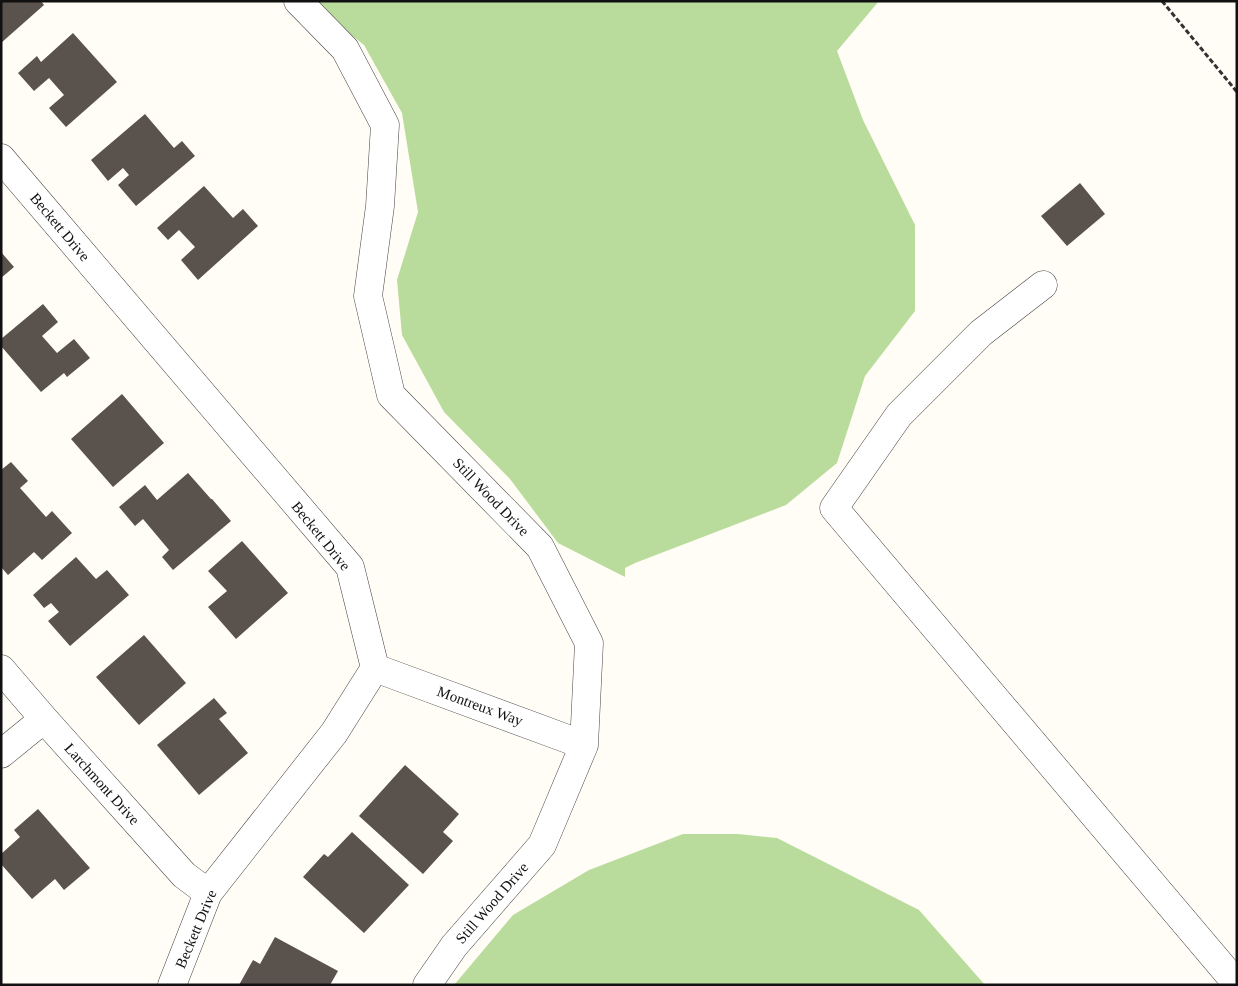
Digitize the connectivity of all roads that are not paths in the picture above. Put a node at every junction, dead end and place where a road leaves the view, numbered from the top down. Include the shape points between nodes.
1 (298, 1) edge
2 (1, 158) edge
3 (1043, 285) dead end
4 (1, 668) edge
5 (375, 668) junction
6 (44, 719) junction
7 (584, 745) junction
8 (1, 754) edge
9 (208, 893) junction
10 (1237, 984) edge
11 (172, 985) edge
12 (427, 985) edge

1 - 7 street, Still Wood Drive via 345,50 385,125 380,206 368,296 391,395 540,547 589,643
2 - 5 street, Beckett Drive via 350,567
3 - 10 street via 981,333 899,415 834,508
4 - 6 street, Larchmont Drive
5 - 7 street, Montreux Way
5 - 9 street, Beckett Drive via 334,733
6 - 8 street
6 - 9 street, Larchmont Drive via 184,876
7 - 12 street, Still Wood Drive via 542,845 454,946
9 - 11 street, Beckett Drive

